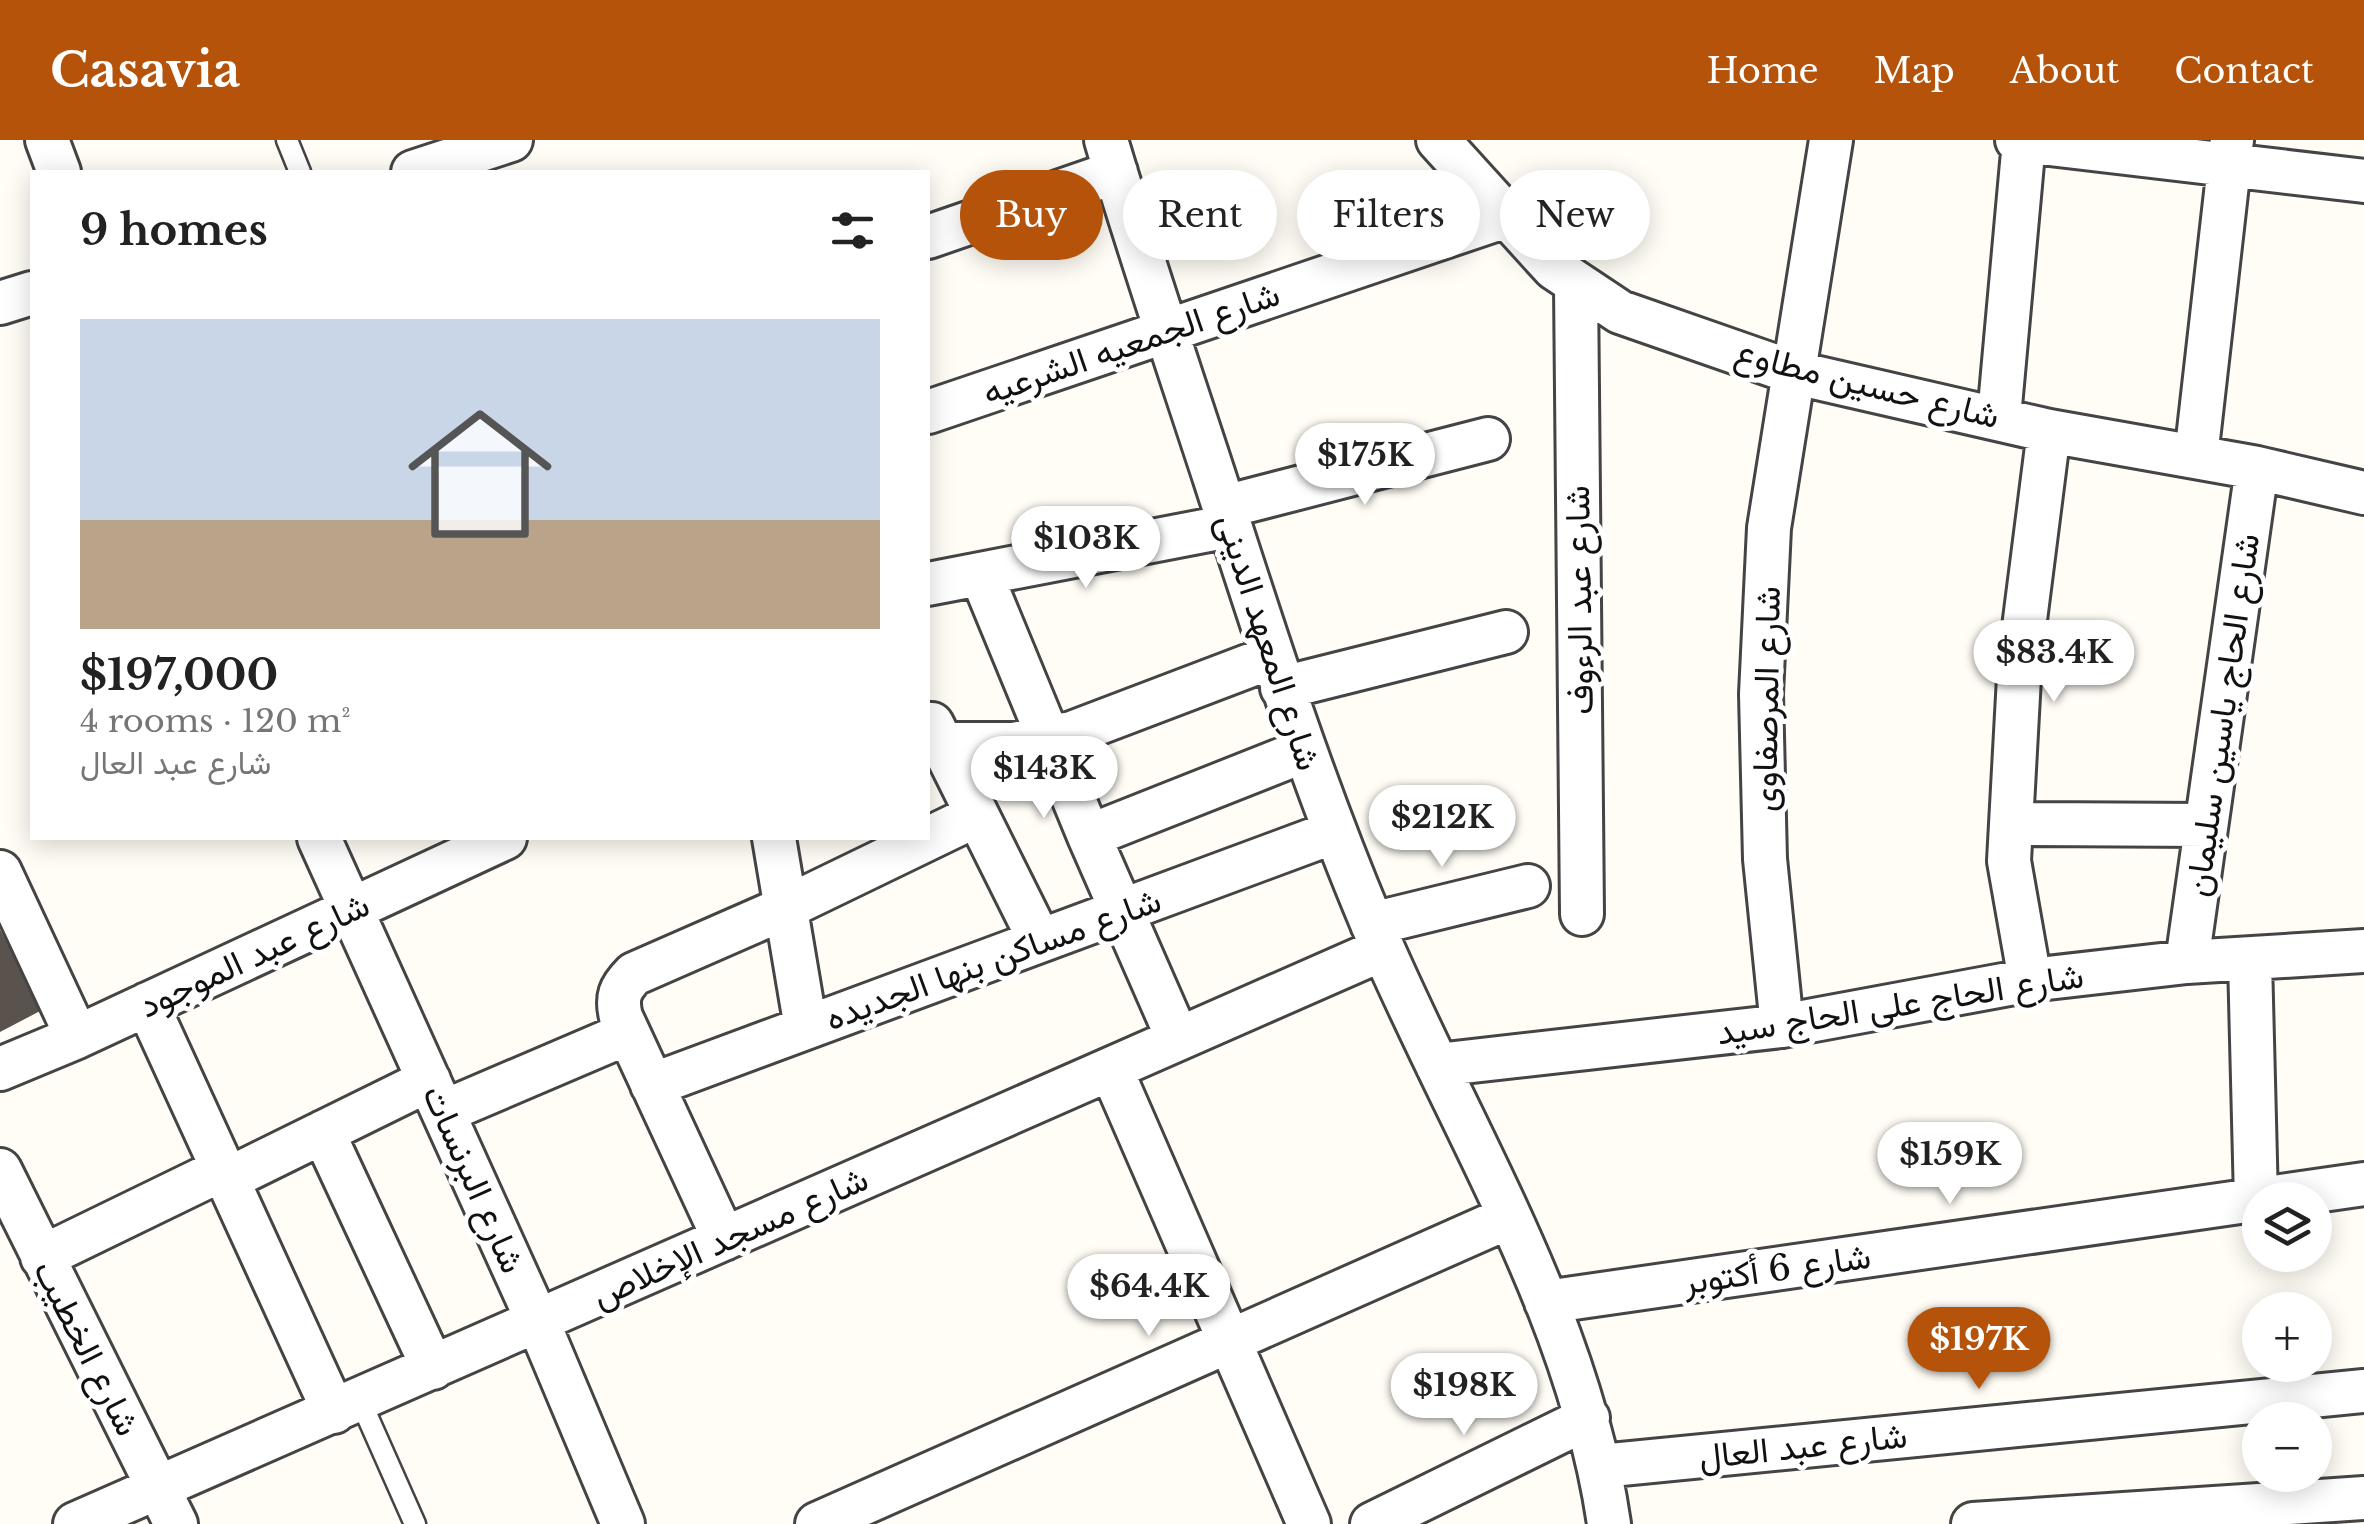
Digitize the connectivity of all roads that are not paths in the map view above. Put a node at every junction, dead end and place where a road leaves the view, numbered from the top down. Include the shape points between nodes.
1 (47, 140) edge
2 (288, 140) edge
3 (512, 140) edge
4 (1438, 140) edge
5 (1831, 140) edge
6 (2021, 140) edge
7 (2231, 152) edge
8 (1111, 156) edge
9 (58, 170) edge
10 (299, 170) edge
11 (419, 170) edge
12 (2364, 181) edge
13 (1500, 209) edge
14 (1500, 218) edge
15 (930, 236) edge
16 (1547, 260) edge
17 (1576, 286) junction
18 (30, 294) edge
19 (0, 304) edge
20 (1167, 331) junction
21 (1792, 372) junction
22 (930, 411) edge
23 (1998, 417) junction
24 (2049, 431) junction
25 (1488, 439) dead end
26 (2196, 457) junction
27 (2257, 468) junction
28 (2364, 493) edge
29 (1227, 517) junction
30 (981, 574) junction
31 (930, 584) edge
32 (1506, 632) dead end
33 (1277, 672) junction
34 (932, 734) edge
35 (1049, 738) junction
36 (1304, 752) junction
37 (975, 816) junction
38 (2011, 824) junction
39 (2206, 825) junction
40 (1334, 832) junction
41 (1089, 836) junction
42 (930, 838) edge
43 (319, 840) edge
44 (502, 840) edge
45 (774, 840) edge
46 (925, 840) edge
47 (0, 872) edge
48 (1528, 886) dead end
49 (787, 906) junction
50 (352, 910) junction
51 (1122, 911) junction
52 (1582, 914) dead end
53 (1378, 936) junction
54 (1040, 942) junction
55 (2364, 951) edge
56 (2250, 960) junction
57 (2187, 962) junction
58 (2030, 980) junction
59 (147, 1004) junction
60 (1782, 1026) junction
61 (806, 1028) junction
62 (628, 1033) junction
63 (77, 1037) junction
64 (1178, 1039) junction
65 (1438, 1065) junction
66 (0, 1068) edge
67 (1111, 1069) junction
68 (652, 1085) junction
69 (436, 1096) junction
70 (323, 1132) junction
71 (0, 1170) edge
72 (224, 1175) junction
73 (2256, 1182) edge
74 (2364, 1184) edge
75 (2332, 1189) edge
76 (2242, 1202) edge
77 (1508, 1217) junction
78 (724, 1239) junction
79 (42, 1257) junction
80 (1546, 1302) junction
81 (538, 1322) junction
82 (1232, 1342) junction
83 (432, 1368) junction
84 (2364, 1391) edge
85 (347, 1406) junction
86 (1588, 1418) junction
87 (1601, 1466) junction
88 (2364, 1498) edge
89 (167, 1506) edge
90 (76, 1524) edge
91 (415, 1524) edge
92 (623, 1524) edge
93 (816, 1524) edge
94 (1309, 1524) edge
95 (1372, 1524) edge
96 (1609, 1524) edge
97 (1973, 1524) edge

1 - 9 street
2 - 10 lane
3 - 11 street
4 - 13 street, شارع حسين مطاوع
5 - 21 street, شارع المرصفاوى
6 - 7 street
6 - 23 street
7 - 12 street
7 - 26 street
8 - 15 street
8 - 20 street, شارع المعهد الدينى
14 - 20 street, شارع الجمعيه الشرعيه
16 - 17 street, شارع حسين مطاوع
17 - 21 street, شارع حسين مطاوع via 1620,312
17 - 52 street, شارع عبد الرءوف
18 - 19 street
20 - 22 street, شارع الجمعيه الشرعيه
20 - 29 street, شارع المعهد الدينى
21 - 23 street, شارع حسين مطاوع
21 - 60 street, شارع المرصفاوى via 1769,528 1761,694 1765,859
23 - 24 street, شارع حسين مطاوع
24 - 26 street, شارع حسين مطاوع
24 - 38 street via 2020,659
25 - 29 street
26 - 27 street, شارع حسين مطاوع
27 - 28 street, شارع حسين مطاوع
27 - 39 street, شارع الحاج ياسين سليمان
29 - 30 street
29 - 33 street, شارع المعهد الدينى
30 - 31 street
30 - 35 street
32 - 33 street
33 - 35 street
33 - 36 street, شارع المعهد الدينى
34 - 35 street via 1014,744
34 - 37 street
35 - 41 street
36 - 40 street, شارع المعهد الدينى
36 - 41 street
37 - 42 street
37 - 54 street
38 - 39 street
38 - 58 street via 2009,860
39 - 57 street, شارع الحاج ياسين سليمان
40 - 51 street, شارع مساكن بنها الجديده
40 - 53 street, شارع المعهد الدينى
41 - 51 street
43 - 50 street, شارع البرنسات
44 - 50 street, شارع عبد الموجود
45 - 49 street
46 - 49 street
47 - 63 street
48 - 53 street, شارع مسجد الإخلاص
49 - 61 street
49 - 62 street via 634,974 617,1001
50 - 59 street, شارع عبد الموجود
50 - 69 street, شارع البرنسات
51 - 54 street, شارع مساكن بنها الجديده
51 - 64 street
53 - 64 street, شارع مسجد الإخلاص
53 - 65 street, شارع المعهد الدينى
54 - 61 street, شارع مساكن بنها الجديده
55 - 56 street, شارع الحاج على الحاج سيد
56 - 57 street, شارع الحاج على الحاج سيد
56 - 73 street
57 - 58 street, شارع الحاج على الحاج سيد
58 - 60 street, شارع الحاج على الحاج سيد
59 - 63 street, شارع عبد الموجود
59 - 72 street
60 - 65 street, شارع الحاج على الحاج سيد
61 - 68 street, شارع مساكن بنها الجديده
62 - 68 street
62 - 69 street
63 - 66 street, شارع عبد الموجود
64 - 67 street, شارع مسجد الإخلاص
65 - 77 street, شارع المعهد الدينى
67 - 78 street, شارع مسجد الإخلاص
67 - 82 street
68 - 78 street
69 - 70 street
69 - 81 street, شارع البرنسات
70 - 72 street
70 - 83 street
71 - 79 street, شارع الخطيب
72 - 79 street
72 - 85 street
74 - 75 street, شارع 6 أكتوبر
76 - 80 street, شارع 6 أكتوبر
77 - 80 street, شارع المعهد الدينى
77 - 82 street
78 - 81 street, شارع مسجد الإخلاص
79 - 89 street, شارع الخطيب
80 - 86 street, شارع المعهد الدينى
81 - 83 street, شارع مسجد الإخلاص
81 - 92 street, شارع البرنسات
82 - 93 street
82 - 94 street
83 - 85 street, شارع مسجد الإخلاص
84 - 87 street, شارع عبد العال
85 - 89 street, شارع مسجد الإخلاص
85 - 91 lane
86 - 87 street, شارع المعهد الدينى
86 - 95 street
87 - 96 street, شارع المعهد الدينى
88 - 97 street
89 - 90 street, شارع مسجد الإخلاص

